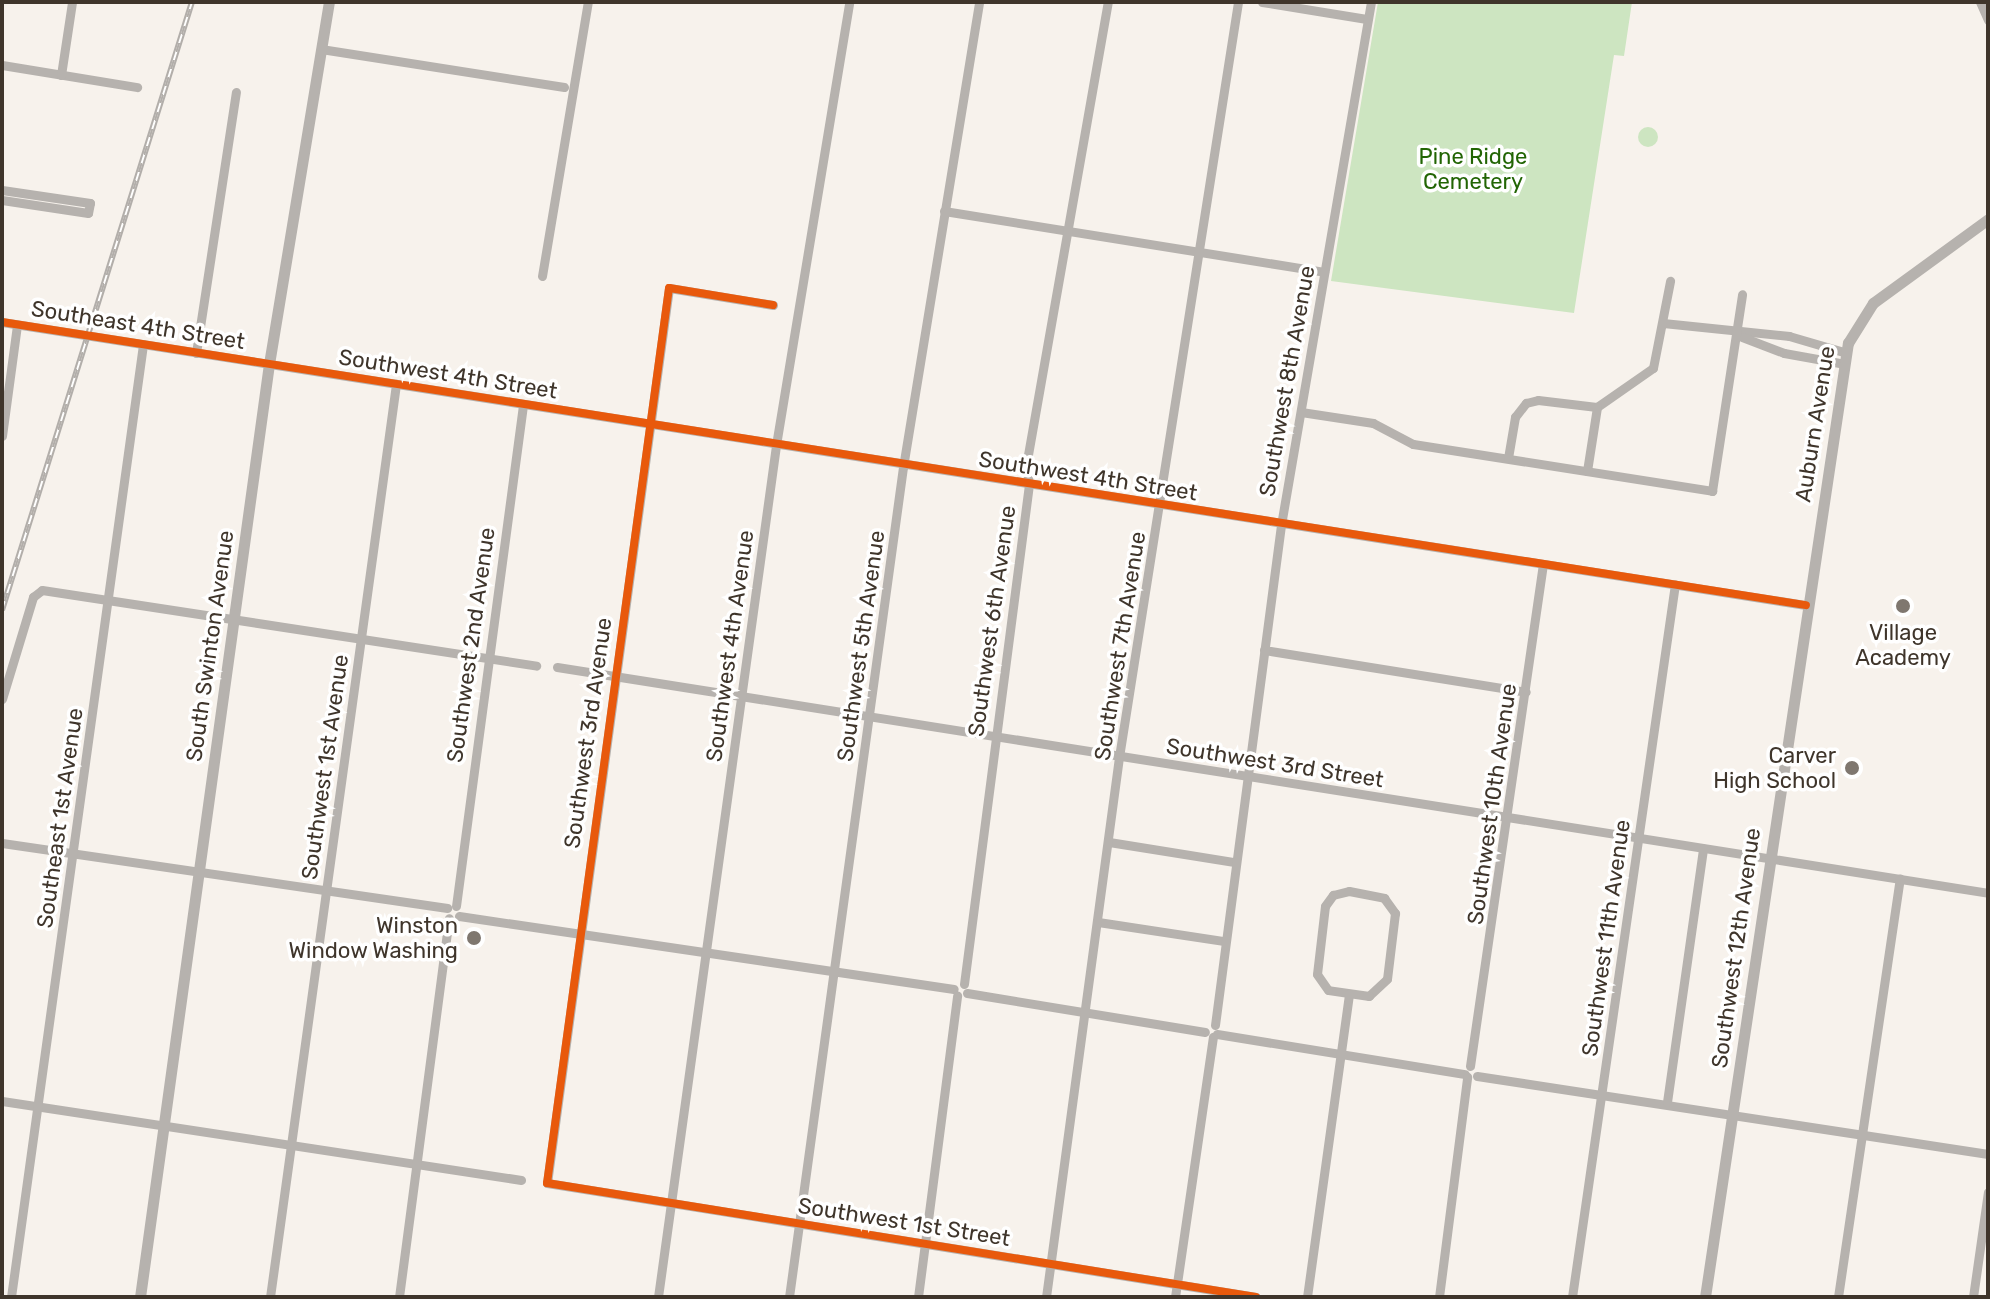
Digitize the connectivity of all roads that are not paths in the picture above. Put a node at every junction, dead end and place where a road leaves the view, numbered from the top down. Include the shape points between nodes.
1 (72, 2) edge
2 (329, 2) edge
3 (588, 2) edge
4 (848, 2) edge
5 (979, 2) edge
6 (1108, 2) edge
7 (1238, 2) edge
8 (1262, 2) edge
9 (1371, 2) edge
10 (1980, 2) edge
11 (1367, 19) junction
12 (1988, 20) edge
13 (321, 49) junction
14 (2, 65) edge
15 (61, 75) junction
16 (137, 87) dead end
17 (564, 87) dead end
18 (236, 92) dead end
19 (2, 190) edge
20 (2, 200) edge
21 (944, 211) junction
22 (1988, 219) edge
23 (1069, 233) junction
24 (1197, 251) junction
25 (1324, 272) junction
26 (542, 276) dead end
27 (1670, 281) dead end
28 (1742, 294) dead end
29 (773, 305) dead end
30 (2, 322) edge
31 (1663, 323) junction
32 (17, 325) junction
33 (1736, 333) junction
34 (143, 344) junction
35 (196, 353) junction
36 (1846, 358) junction
37 (269, 364) junction
38 (396, 384) junction
39 (523, 405) junction
40 (1597, 407) junction
41 (1301, 412) junction
42 (649, 425) junction
43 (2, 436) edge
44 (776, 445) junction
45 (1508, 458) junction
46 (903, 467) junction
47 (1587, 471) junction
48 (1029, 484) junction
49 (1158, 505) junction
50 (1281, 525) junction
51 (1543, 564) junction
52 (1675, 584) junction
53 (108, 600) junction
54 (1806, 605) junction
55 (234, 619) junction
56 (361, 639) junction
57 (1264, 650) junction
58 (487, 659) junction
59 (536, 666) dead end
60 (557, 667) dead end
61 (613, 678) junction
62 (1526, 692) junction
63 (741, 698) junction
64 (2, 699) edge
65 (870, 718) junction
66 (994, 738) junction
67 (1119, 757) junction
68 (1246, 777) junction
69 (1510, 818) junction
70 (1639, 839) junction
71 (1109, 842) junction
72 (2, 843) edge
73 (1703, 849) junction
74 (73, 853) junction
75 (1769, 859) junction
76 (1234, 862) junction
77 (199, 873) junction
78 (1900, 879) junction
79 (325, 892) junction
80 (1988, 893) edge
81 (453, 912) junction
82 (1098, 922) junction
83 (578, 932) junction
84 (1223, 941) junction
85 (707, 951) junction
86 (834, 972) junction
87 (961, 990) junction
88 (1349, 994) junction
89 (1086, 1009) junction
90 (1211, 1030) junction
91 (1341, 1051) junction
92 (1471, 1072) junction
93 (1601, 1092) junction
94 (2, 1101) edge
95 (1667, 1102) junction
96 (38, 1107) junction
97 (1732, 1113) junction
98 (164, 1126) junction
99 (1862, 1133) junction
100 (292, 1146) junction
101 (1988, 1154) edge
102 (418, 1165) junction
103 (521, 1180) dead end
104 (547, 1183) joint
105 (1988, 1192) edge
106 (671, 1204) junction
107 (799, 1224) junction
108 (925, 1244) junction
109 (1051, 1262) junction
110 (1176, 1285) junction
111 (11, 1297) edge
112 (140, 1297) edge
113 (270, 1297) edge
114 (399, 1297) edge
115 (658, 1297) edge
116 (789, 1297) edge
117 (918, 1297) edge
118 (1046, 1297) edge
119 (1175, 1297) edge
120 (1256, 1297) edge
121 (1307, 1297) edge
122 (1439, 1297) edge
123 (1572, 1297) edge
124 (1705, 1297) edge
125 (1838, 1297) edge
126 (1973, 1297) edge

1 - 15 street
2 - 13 street, South Swinton Avenue
3 - 26 street
4 - 44 street, Southwest 4th Avenue
5 - 21 street, Southwest 5th Avenue
6 - 23 street, Southwest 6th Avenue
7 - 24 street, Southwest 7th Avenue
8 - 11 street
9 - 11 street, Southwest 8th Avenue
10 - 12 street
11 - 25 street, Southwest 8th Avenue
13 - 17 street
13 - 37 street, South Swinton Avenue
14 - 15 street
15 - 16 street
18 - 35 street
19 - 20 street via 90,203 88,213
21 - 23 street
21 - 46 street, Southwest 5th Avenue
22 - 36 street, Auburn Avenue via 1873,303 1857,322
23 - 24 street
23 - 48 street, Southwest 6th Avenue via 1026,466
24 - 25 street
24 - 49 street, Southwest 7th Avenue
25 - 41 street, Southwest 8th Avenue
27 - 31 street
28 - 33 street
29 - 42 street, Southwest 3rd Avenue via 669,288
30 - 32 street, Southeast 4th Street
31 - 33 street
31 - 40 street via 1653,368
32 - 34 street, Southeast 4th Street
32 - 43 street
33 - 36 street via 1789,336
33 - 36 street via 1784,353
33 - 47 street via 1712,491
34 - 35 street, Southeast 4th Street
34 - 53 street, Southeast 1st Avenue
35 - 37 street, Southeast 4th Street
36 - 54 street, Auburn Avenue
37 - 38 street, Southwest 4th Street
37 - 55 street, South Swinton Avenue
38 - 39 street, Southwest 4th Street
38 - 56 street, Southwest 1st Avenue
39 - 42 street, Southwest 4th Street
39 - 58 street, Southwest 2nd Avenue
40 - 45 street via 1526,403 1515,417
40 - 47 street
41 - 45 street via 1373,423 1413,444
41 - 50 street, Southwest 8th Avenue
42 - 44 street, Southwest 4th Street
42 - 61 street, Southwest 3rd Avenue
44 - 46 street, Southwest 4th Street
44 - 63 street, Southwest 4th Avenue
45 - 47 street
46 - 48 street, Southwest 4th Street
46 - 65 street, Southwest 5th Avenue
48 - 49 street, Southwest 4th Street
48 - 66 street, Southwest 6th Avenue
49 - 50 street, Southwest 4th Street
49 - 67 street, Southwest 7th Avenue
50 - 51 street, Southwest 4th Street
50 - 57 street, Southwest 8th Avenue
51 - 52 street, Southwest 4th Street
51 - 62 street, Southwest 10th Avenue
52 - 54 street, Southwest 4th Street
52 - 70 street, Southwest 11th Avenue
53 - 55 street
53 - 64 street via 42,590 33,597
53 - 74 street, Southeast 1st Avenue
54 - 75 street, Southwest 12th Avenue
55 - 56 street
55 - 77 street, South Swinton Avenue
56 - 58 street
56 - 79 street, Southwest 1st Avenue
57 - 62 street
57 - 68 street, Southwest 8th Avenue
58 - 59 street
58 - 81 street, Southwest 2nd Avenue
60 - 61 street, Southwest 3rd Street
61 - 63 street, Southwest 3rd Street
61 - 83 street, Southwest 3rd Avenue
62 - 69 street, Southwest 10th Avenue
63 - 65 street, Southwest 3rd Street
63 - 85 street, Southwest 4th Avenue
65 - 66 street, Southwest 3rd Street
65 - 86 street, Southwest 5th Avenue
66 - 67 street, Southwest 3rd Street
66 - 87 street, Southwest 6th Avenue
67 - 68 street, Southwest 3rd Street
67 - 71 street, Southwest 7th Avenue
68 - 69 street, Southwest 3rd Street
68 - 76 street, Southwest 8th Avenue
69 - 70 street, Southwest 3rd Street
69 - 92 street, Southwest 10th Avenue
70 - 73 street, Southwest 3rd Street
70 - 93 street, Southwest 11th Avenue
71 - 76 street
71 - 82 street, Southwest 7th Avenue
72 - 74 street
73 - 75 street, Southwest 3rd Street
73 - 95 street
74 - 77 street
74 - 96 street, Southeast 1st Avenue
75 - 78 street, Southwest 3rd Street
75 - 97 street, Southwest 12th Avenue
76 - 84 street, Southwest 8th Avenue
77 - 79 street
77 - 98 street, South Swinton Avenue
78 - 80 street, Southwest 3rd Street
78 - 99 street
79 - 81 street
79 - 100 street, Southwest 1st Avenue
81 - 83 street
81 - 102 street, Southwest 2nd Avenue
82 - 84 street
82 - 89 street, Southwest 7th Avenue
83 - 85 street
83 - 104 street, Southwest 3rd Avenue
84 - 90 street, Southwest 8th Avenue
85 - 86 street
85 - 106 street, Southwest 4th Avenue
86 - 87 street
86 - 107 street, Southwest 5th Avenue
87 - 89 street
87 - 108 street, Southwest 6th Avenue
88 - 88 street via 1323,986 1317,968 1325,906 1333,895 1349,891 1384,898 1395,919 1385,985 1369,996
88 - 91 street
89 - 90 street
89 - 109 street, Southwest 7th Avenue
90 - 91 street
90 - 110 street, Southwest 8th Avenue
91 - 92 street
91 - 121 street
92 - 93 street
92 - 122 street, Southwest 10th Avenue
93 - 95 street
93 - 123 street, Southwest 11th Avenue
94 - 96 street
95 - 97 street
96 - 98 street
96 - 111 street, Southeast 1st Avenue
97 - 99 street
97 - 124 street, Southwest 12th Avenue
98 - 100 street
98 - 112 street, South Swinton Avenue
99 - 101 street
99 - 125 street
100 - 102 street
100 - 113 street, Southwest 1st Avenue
102 - 103 street
102 - 114 street, Southwest 2nd Avenue
104 - 106 street, Southwest 1st Street
105 - 126 street
106 - 107 street, Southwest 1st Street
106 - 115 street, Southwest 4th Avenue
107 - 108 street, Southwest 1st Street
107 - 116 street, Southwest 5th Avenue
108 - 109 street, Southwest 1st Street
108 - 117 street, Southwest 6th Avenue
109 - 110 street, Southwest 1st Street
109 - 118 street, Southwest 7th Avenue
110 - 119 street, Southwest 8th Avenue
110 - 120 street, Southwest 1st Street

